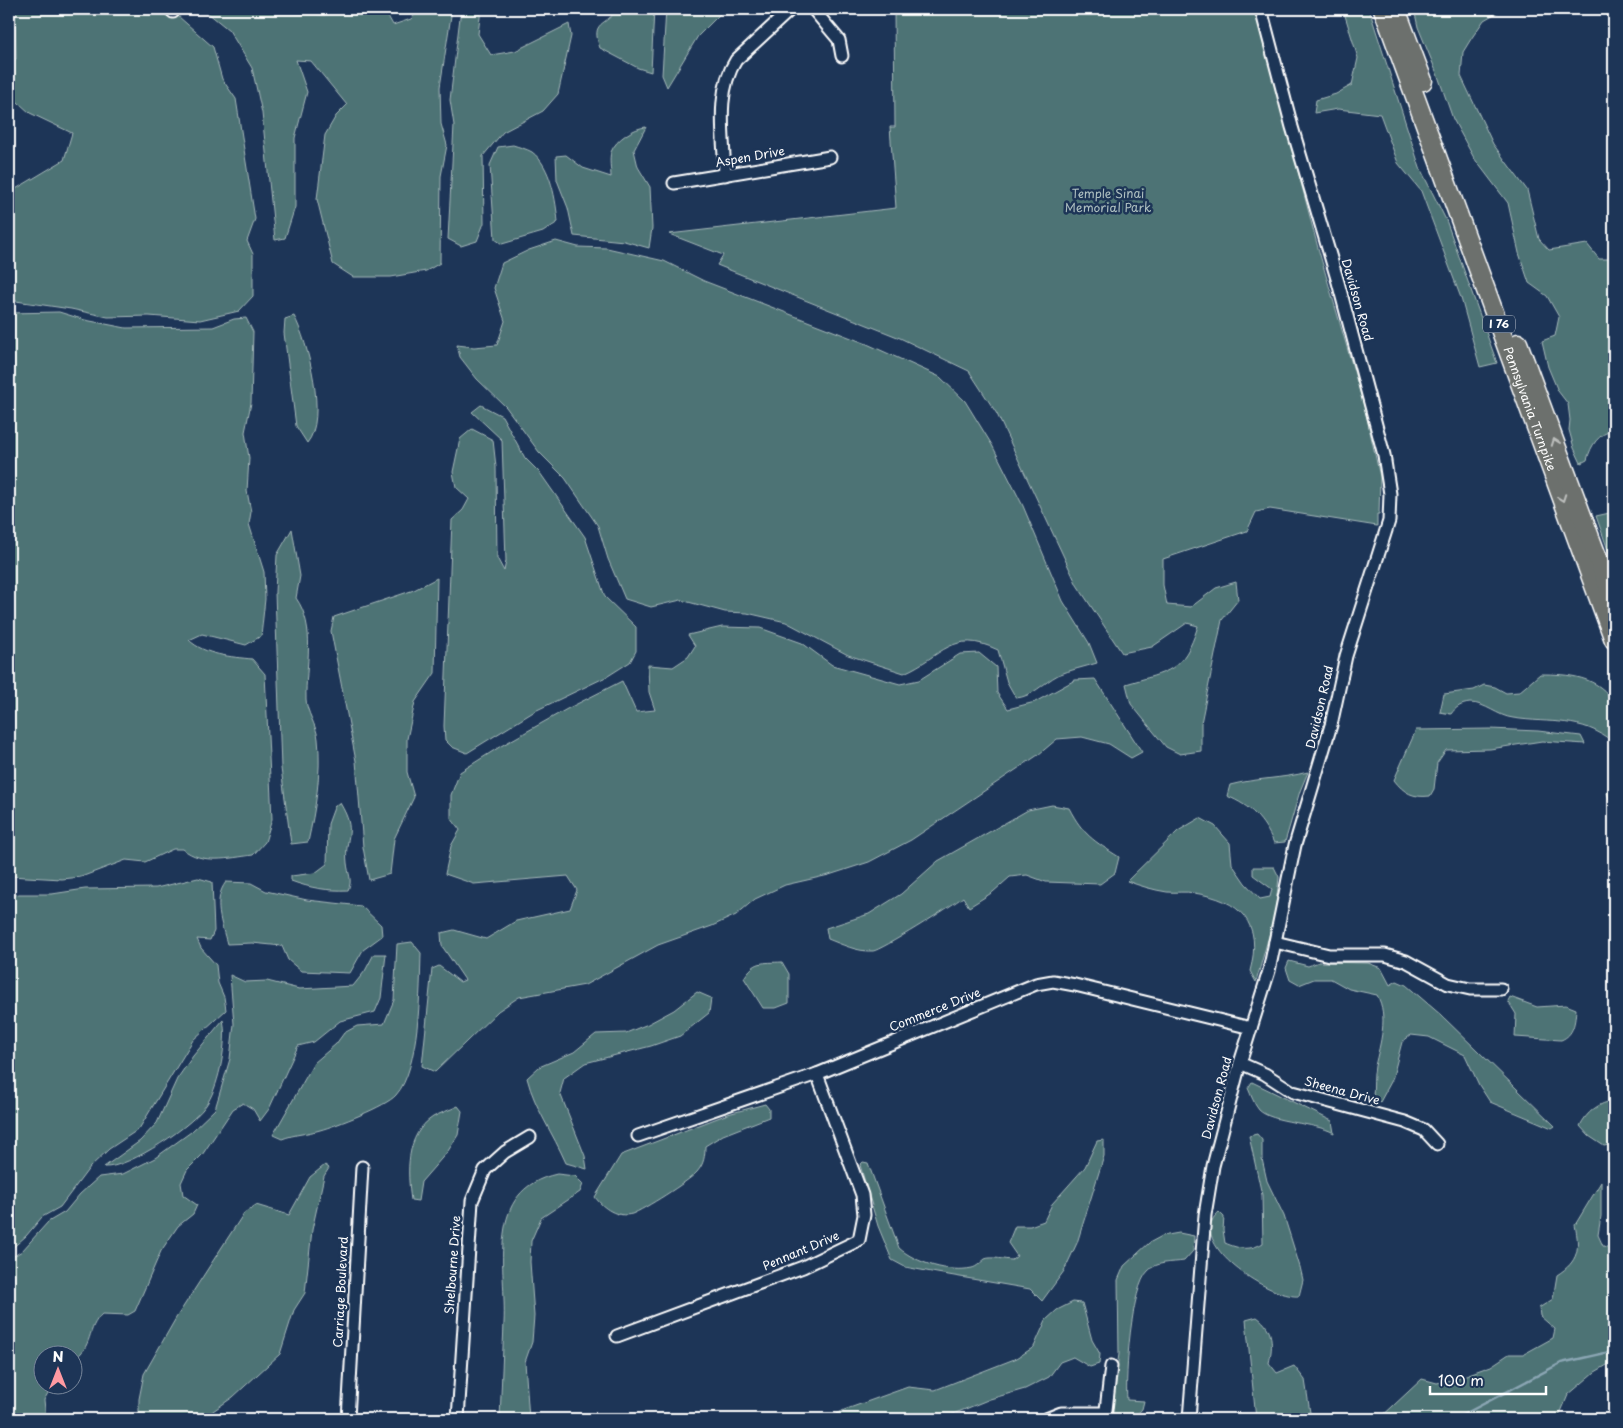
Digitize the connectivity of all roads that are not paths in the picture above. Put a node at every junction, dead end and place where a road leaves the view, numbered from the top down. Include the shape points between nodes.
1 (791, 9) edge
2 (813, 9) edge
3 (1261, 9) edge
4 (1383, 9) edge
5 (1396, 9) edge
6 (842, 56) dead end
7 (830, 157) dead end
8 (725, 175) junction
9 (674, 183) dead end
10 (1614, 602) edge
11 (1614, 640) edge
12 (1276, 942) junction
13 (1501, 988) dead end
14 (1251, 1028) junction
15 (1240, 1063) junction
16 (817, 1074) junction
17 (638, 1136) dead end
18 (530, 1137) dead end
19 (1437, 1144) dead end
20 (362, 1167) dead end
21 (618, 1336) dead end
22 (1111, 1366) dead end
23 (1105, 1416) edge
24 (348, 1419) edge
25 (458, 1419) edge
26 (1046, 1419) edge
27 (1189, 1419) edge

1 - 8 street via 729,70 724,88
2 - 6 street via 839,40
3 - 12 street, Davidson Road via 1374,415 1390,494 1389,521 1361,603 1324,752 1295,845
4 -> 11 highway, Pennsylvania Turnpike / I 76
10 -> 5 highway, Pennsylvania Turnpike / I 76
7 - 8 street, Aspen Drive
8 - 9 street, Aspen Drive
12 - 13 street via 1329,955 1385,955 1406,961 1448,984 1470,989
12 - 14 street, Davidson Road
14 - 15 street, Davidson Road
14 - 16 street, Commerce Drive via 1053,981 1012,993
15 - 19 street, Sheena Drive via 1293,1092 1413,1125 1424,1130
15 - 27 street, Davidson Road via 1213,1166 1205,1214
16 - 17 street, Commerce Drive
16 - 21 street, Pennant Drive via 862,1194 864,1215 859,1240 803,1267
18 - 25 street, Shelbourne Drive via 505,1152 485,1170 472,1201
20 - 24 street, Carriage Boulevard
22 - 23 street
23 - 26 street via 1061,1413

